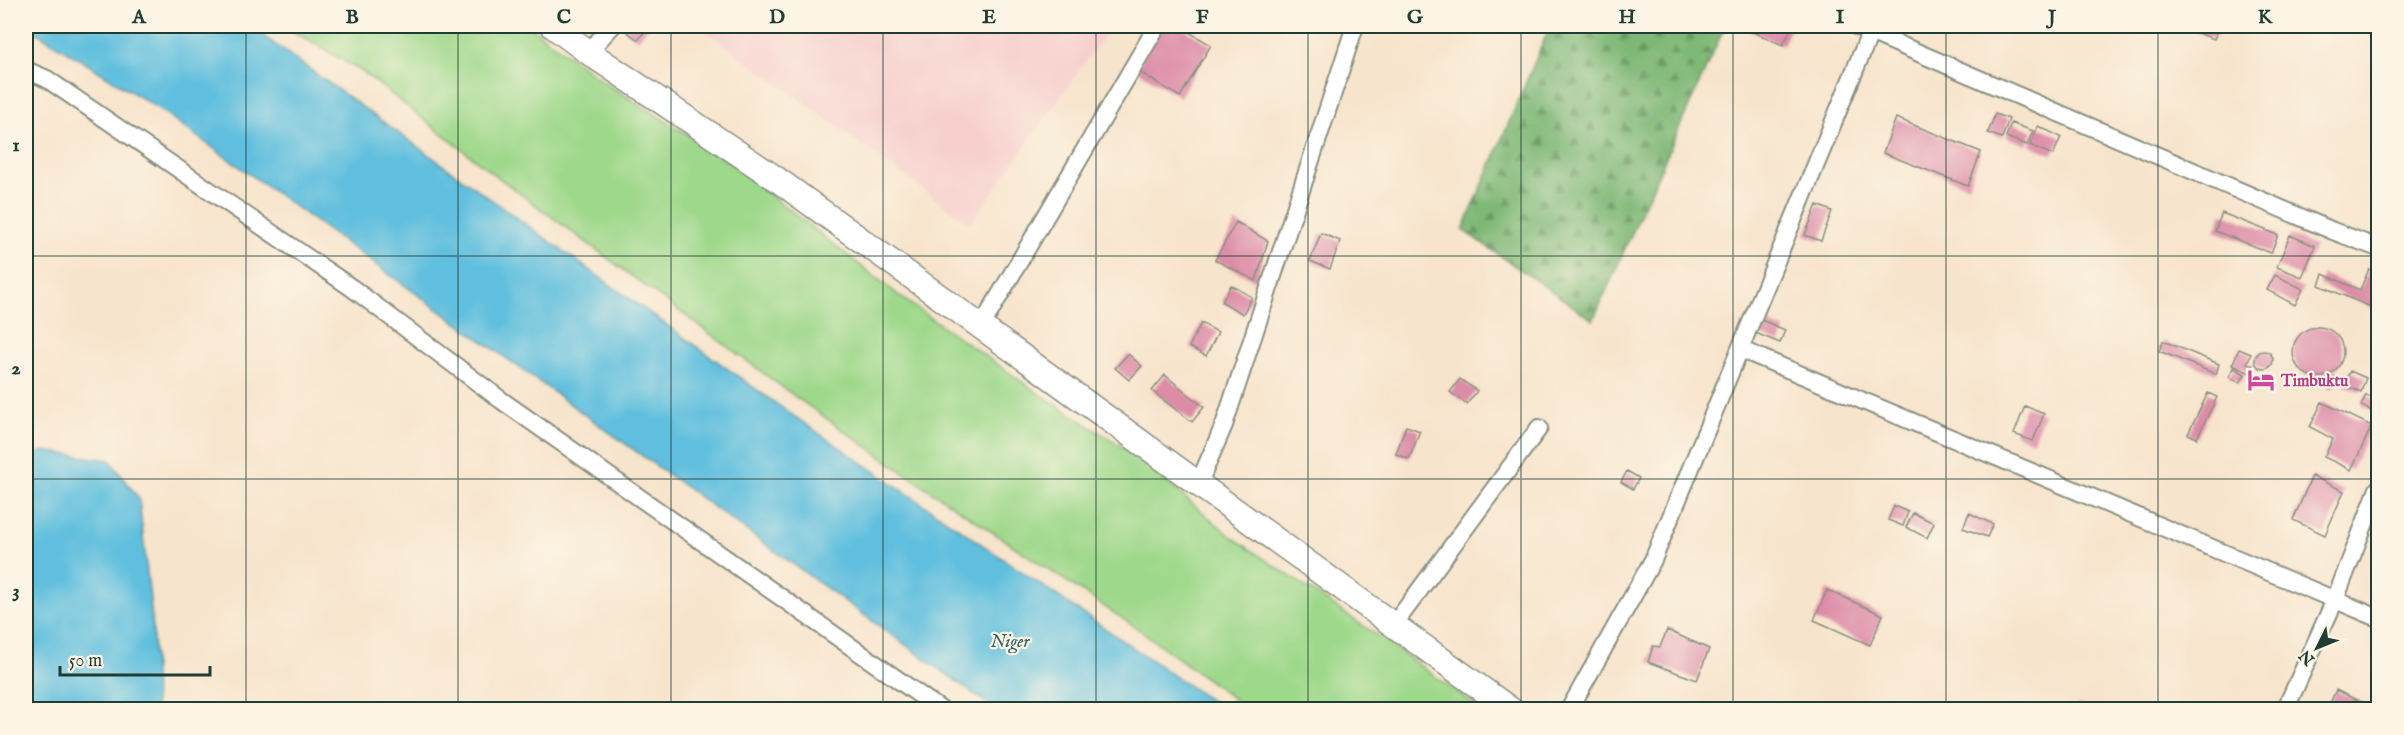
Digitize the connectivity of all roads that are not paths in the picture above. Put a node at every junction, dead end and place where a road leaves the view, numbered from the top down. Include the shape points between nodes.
1 (553, 26) edge
2 (612, 26) edge
3 (1157, 26) edge
4 (1355, 26) edge
5 (1866, 28) edge
6 (588, 52) junction
7 (26, 70) edge
8 (2379, 248) edge
9 (981, 327) junction
10 (1740, 350) junction
11 (1539, 428) dead end
12 (1198, 485) junction
13 (2379, 489) edge
14 (2335, 600) junction
15 (2379, 618) edge
16 (1394, 626) junction
17 (941, 710) edge
18 (1511, 710) edge
19 (1569, 710) edge
20 (2285, 710) edge

1 - 6 main road
2 - 6 street
3 - 9 street
4 - 12 street via 1224,425
5 - 8 street
5 - 10 street
6 - 9 main road via 777,180
7 - 17 street via 47,79 352,288 501,400
9 - 12 main road
10 - 14 street
10 - 19 street via 1653,560
11 - 16 street
12 - 16 main road
13 - 14 street
14 - 15 street
14 - 20 street
16 - 18 main road

